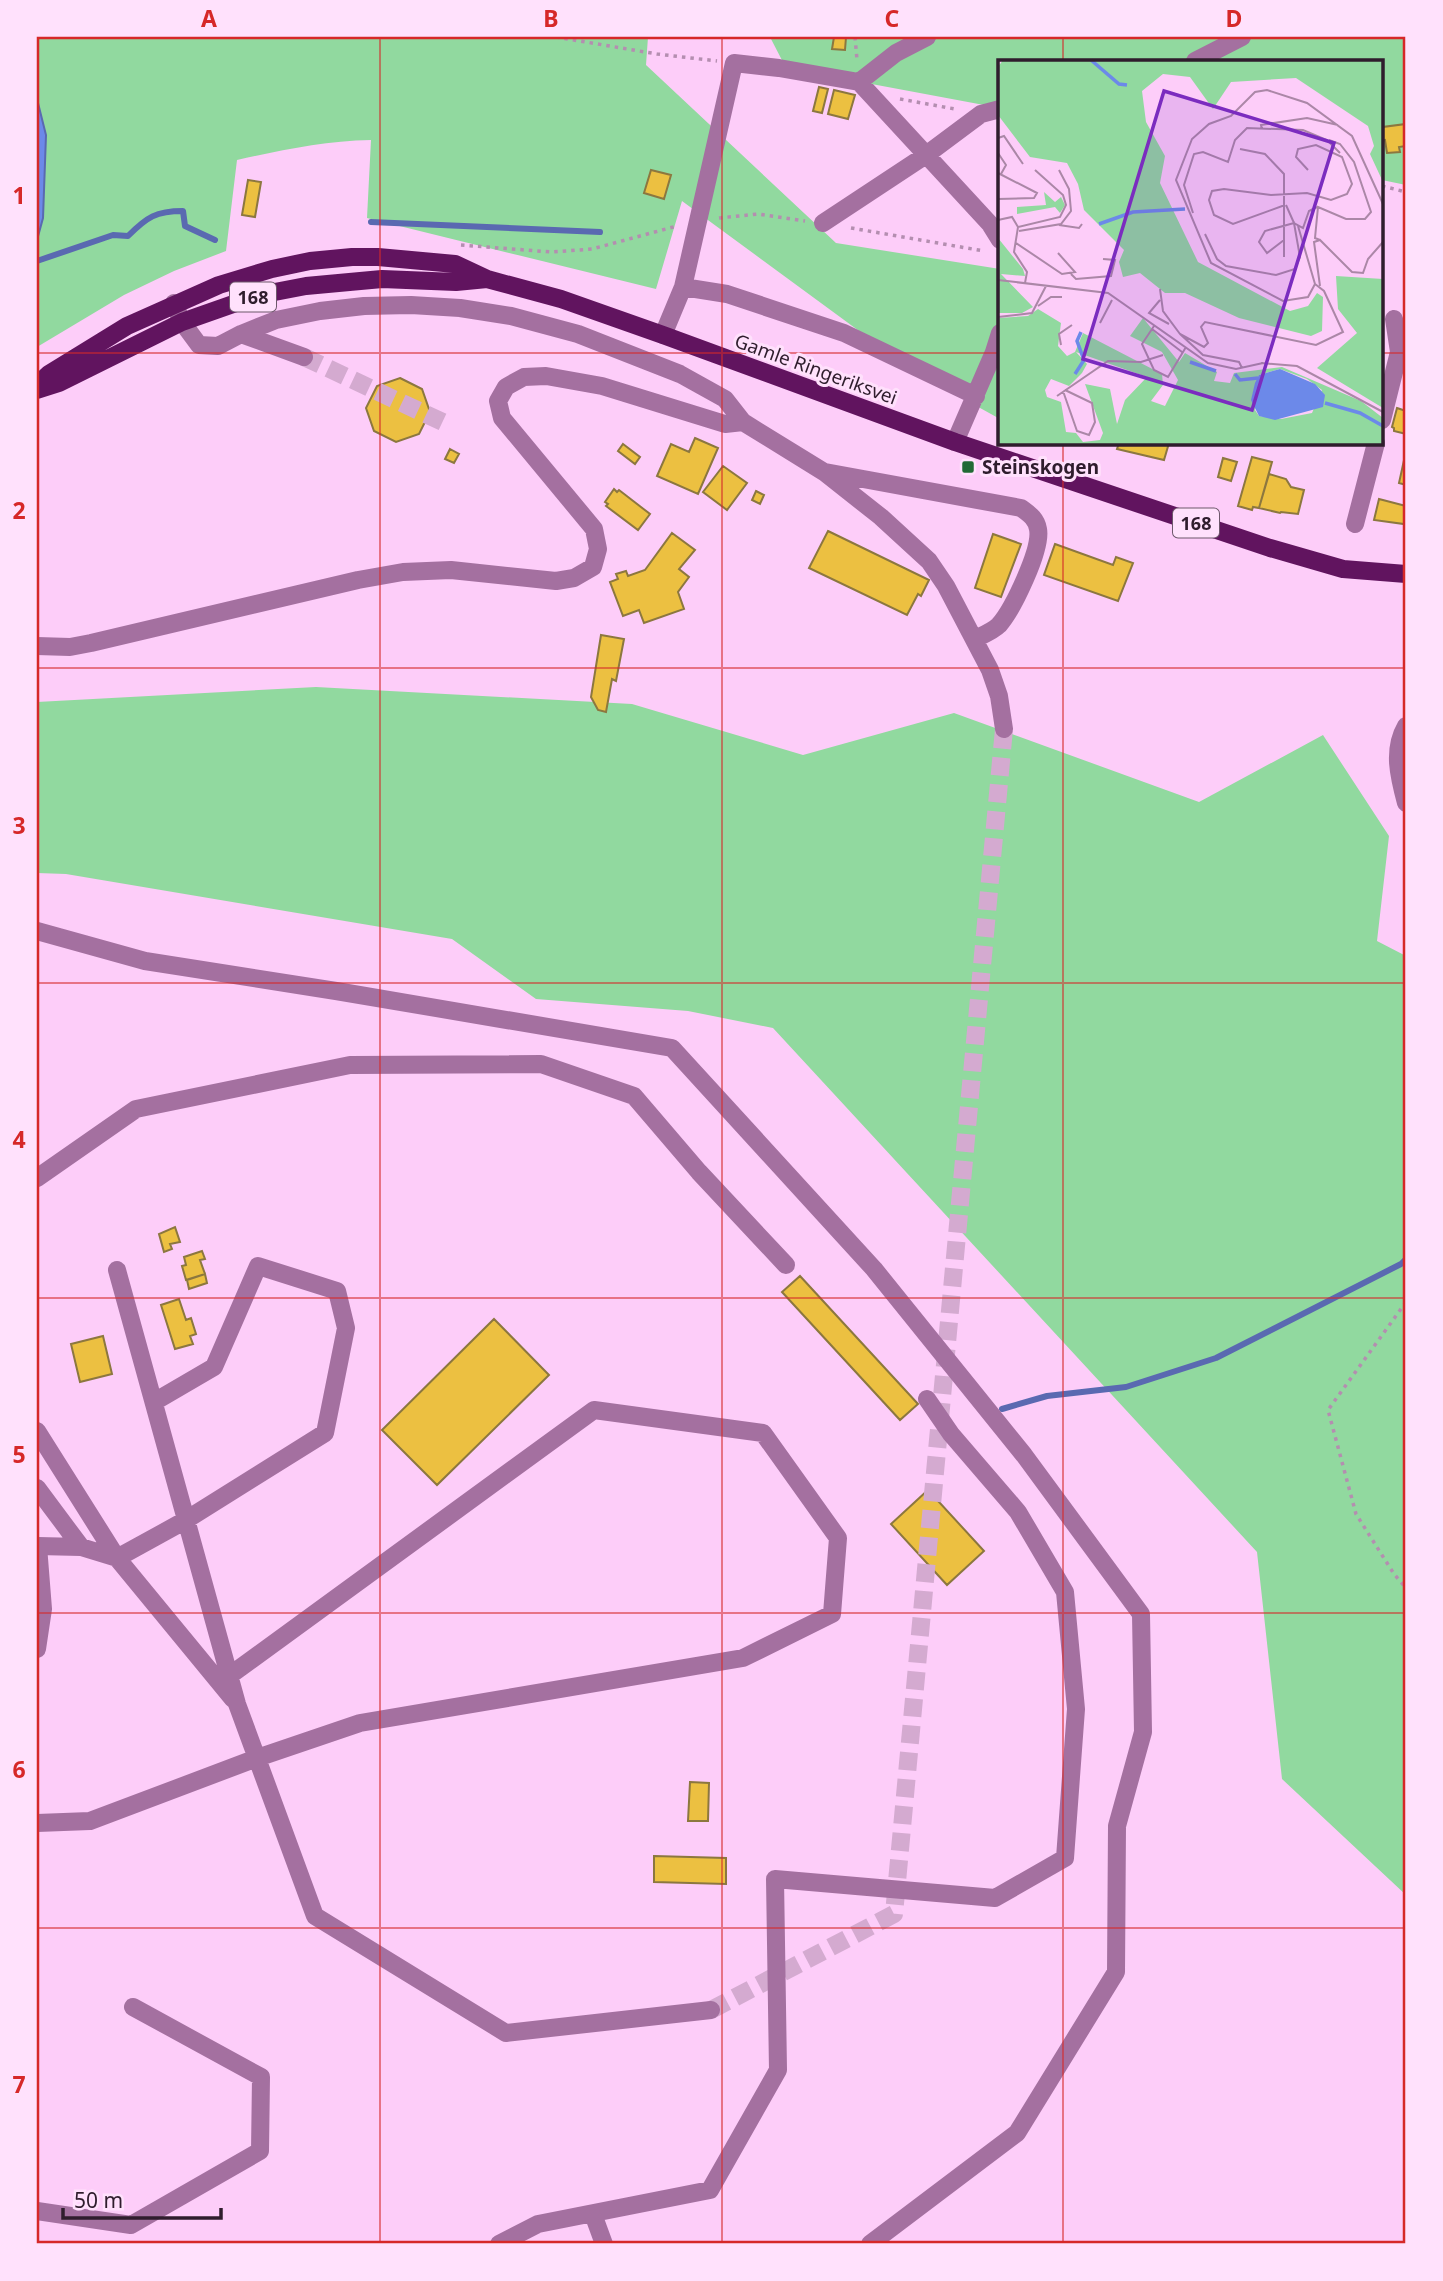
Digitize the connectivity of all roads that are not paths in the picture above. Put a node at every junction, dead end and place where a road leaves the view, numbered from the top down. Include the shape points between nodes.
1 (927, 37) edge
2 (1242, 37) edge
3 (1197, 60) edge
4 (859, 82) junction
5 (998, 110) edge
6 (926, 155) junction
7 (995, 217) edge
8 (823, 223) dead end
9 (487, 279) junction
10 (683, 287) junction
11 (174, 303) junction
12 (1394, 318) dead end
13 (181, 322) junction
14 (241, 334) junction
15 (663, 335) junction
16 (998, 338) edge
17 (304, 357) tunnel mouth
18 (37, 387) edge
19 (976, 396) junction
20 (1384, 412) edge
21 (743, 422) junction
22 (955, 442) junction
23 (1376, 444) edge
24 (824, 472) junction
25 (1355, 524) dead end
26 (1406, 574) edge
27 (975, 639) junction
28 (37, 646) edge
29 (1406, 726) edge
30 (1004, 729) tunnel mouth
31 (1406, 803) edge
32 (37, 931) edge
33 (37, 1178) edge
34 (786, 1265) dead end
35 (117, 1270) dead end
36 (927, 1399) dead end
37 (154, 1402) junction
38 (37, 1431) edge
39 (37, 1488) edge
40 (186, 1520) junction
41 (81, 1547) junction
42 (117, 1558) junction
43 (37, 1649) edge
44 (229, 1676) junction
45 (237, 1704) junction
46 (257, 1758) junction
47 (37, 1823) edge
48 (134, 2007) dead end
49 (712, 2010) tunnel mouth
50 (37, 2211) edge
51 (593, 2214) junction
52 (499, 2244) edge
53 (604, 2244) edge
54 (870, 2244) edge

1 - 4 street via 896,53
2 - 3 street
4 - 6 street
4 - 10 street via 734,63
5 - 6 street via 981,114
6 - 7 street
6 - 8 street
9 - 11 main road, Gamle Ringeriksvei / 168 via 455,264 352,257 272,269
9 - 13 main road, Gamle Ringeriksvei / 168 via 382,279 306,286 259,295
9 - 15 main road, Gamle Ringeriksvei / 168
10 - 15 street
10 - 19 street via 727,294 844,333
11 - 13 street
11 - 18 main road, Gamle Ringeriksvei / 168 via 94,345
12 - 20 street via 1399,352
13 - 14 street via 199,345 218,346
13 - 18 main road, Gamle Ringeriksvei / 168 via 59,383
14 - 17 street
14 - 21 street via 276,320 364,306 460,308 511,316 578,334 680,373 725,399
15 - 22 main road, Gamle Ringeriksvei / 168
16 - 19 street
19 - 22 street
21 - 24 street
21 - 28 street via 725,424 602,386 546,376 524,377 506,387 498,401 502,418 594,529 598,549 593,567 574,578 556,581 451,570 403,572 91,643
22 - 26 main road, Gamle Ringeriksvei / 168 via 1310,560 1343,569
23 - 25 street
24 - 27 street via 929,561
24 - 27 street via 1021,508 1034,518 1037,547 1013,605 997,627
27 - 30 street via 999,696
29 - 31 street via 1398,746 1398,773
32 - 54 street via 145,961 672,1048 874,1269 1024,1455 1141,1614 1143,1732 1117,1826 1116,1972 1017,2133
33 - 34 street via 136,1110 350,1065 541,1064 634,1097
35 - 37 street
36 - 51 street via 1018,1512 1065,1592 1076,1709 1065,1858 995,1898 775,1880 778,2070 710,2190
37 - 40 street
37 - 40 street via 214,1367 258,1266 337,1291 346,1328 326,1433
38 - 42 street
39 - 41 street
40 - 42 street
40 - 44 street
41 - 42 street
41 - 43 street via 38,1546 43,1609
42 - 45 street
44 - 45 street
44 - 46 street via 594,1410 763,1433 838,1538 832,1614 743,1658 360,1723
45 - 46 street
46 - 47 street via 90,1821
46 - 49 street via 315,1916 506,2033
48 - 50 street via 261,2077 260,2151 131,2225
51 - 52 street via 538,2224
51 - 53 street

